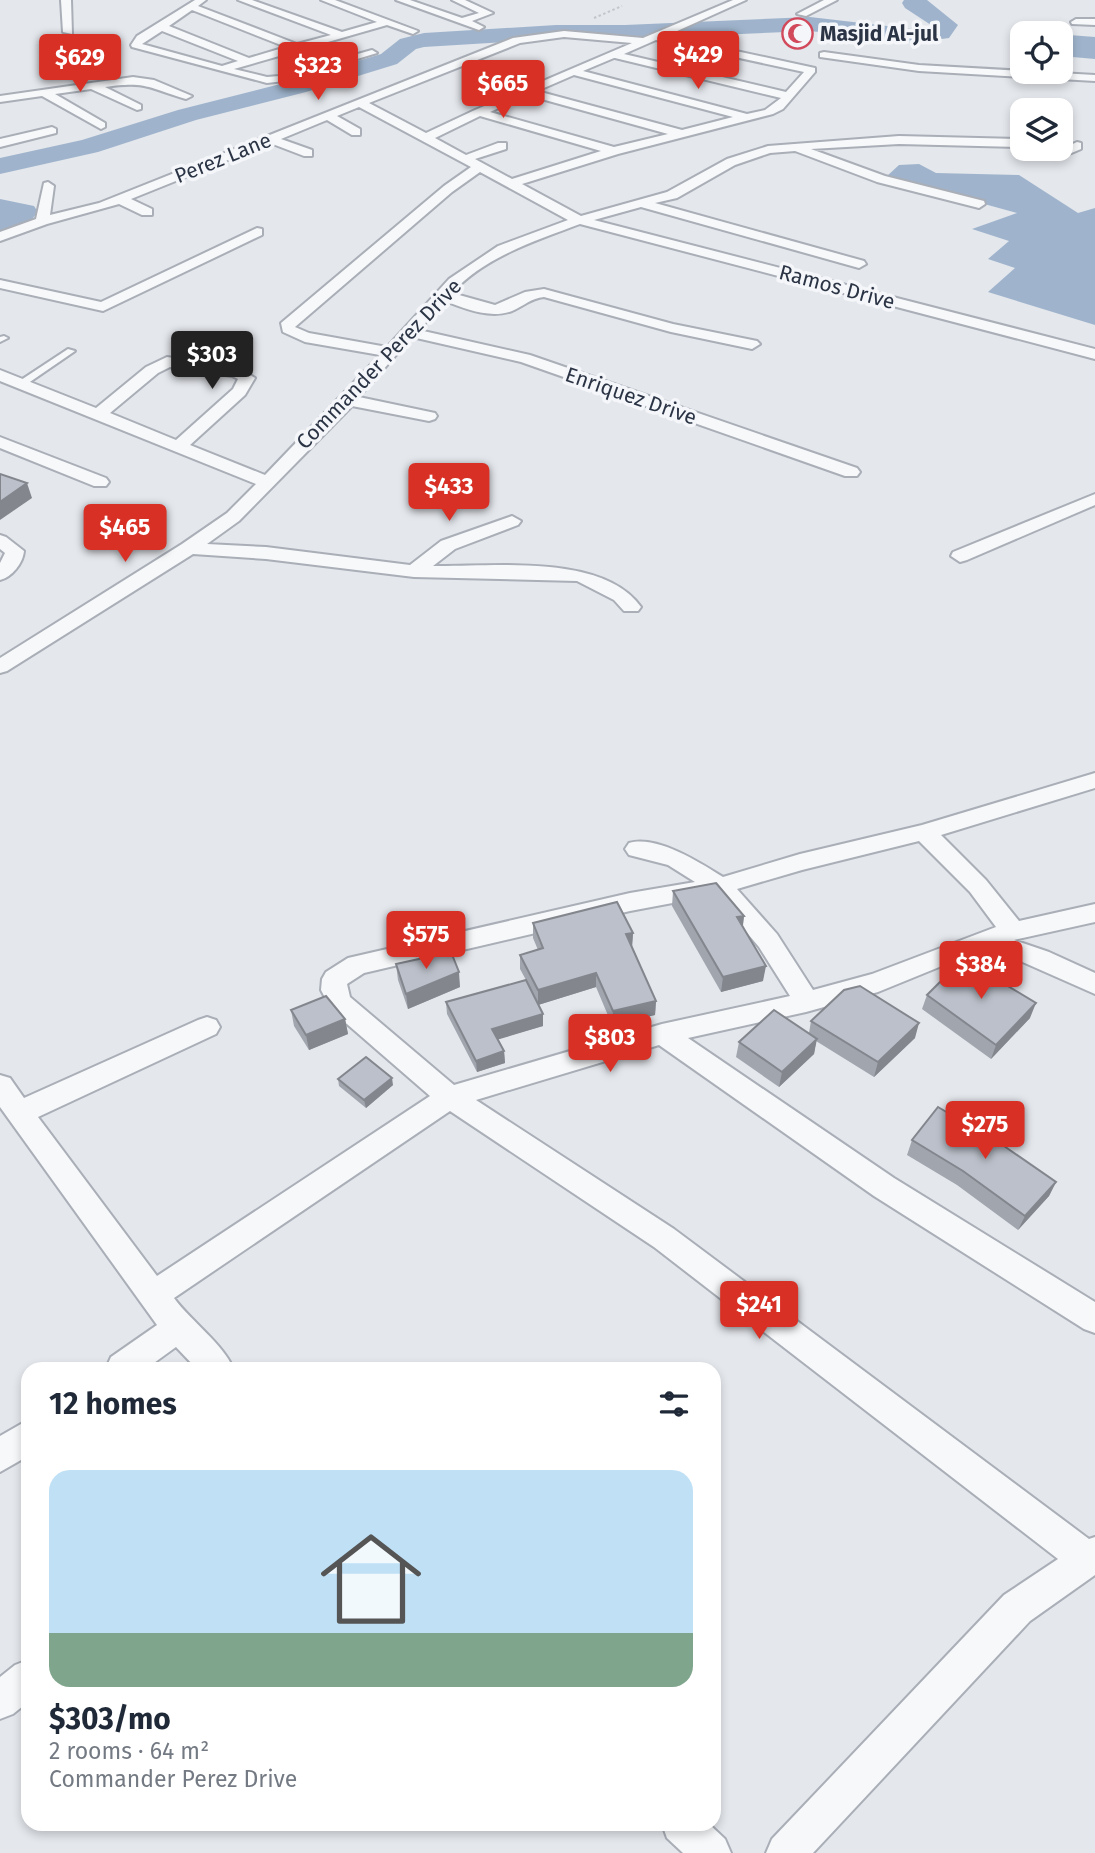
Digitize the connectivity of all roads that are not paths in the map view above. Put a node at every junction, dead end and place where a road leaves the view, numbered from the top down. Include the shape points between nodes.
1 (66, 0) edge
2 (243, 0) edge
3 (326, 0) edge
4 (401, 0) edge
5 (457, 0) edge
6 (741, 0) edge
7 (832, 0) edge
8 (196, 4) edge
9 (802, 14) dead end
10 (463, 21) junction
11 (387, 22) junction
12 (1076, 22) dead end
13 (1095, 22) edge
14 (162, 27) junction
15 (479, 27) dead end
16 (413, 31) dead end
17 (68, 32) dead end
18 (341, 35) junction
19 (662, 35) junction
20 (832, 46) dead end
21 (297, 48) junction
22 (372, 53) dead end
23 (615, 55) junction
24 (824, 55) junction
25 (982, 56) dead end
26 (902, 61) junction
27 (250, 62) junction
28 (222, 69) junction
29 (811, 71) junction
30 (573, 72) junction
31 (980, 72) junction
32 (1010, 73) edge
33 (1073, 76) edge
34 (887, 77) dead end
35 (1095, 78) edge
36 (91, 85) junction
37 (43, 92) junction
38 (527, 92) junction
39 (186, 96) dead end
40 (789, 96) junction
41 (0, 99) edge
42 (360, 103) junction
43 (137, 107) dead end
44 (479, 113) junction
45 (328, 116) junction
46 (748, 118) junction
47 (101, 125) dead end
48 (52, 131) dead end
49 (356, 132) dead end
50 (683, 134) junction
51 (426, 138) junction
52 (270, 139) junction
53 (0, 143) edge
54 (1010, 143) edge
55 (502, 146) dead end
56 (793, 146) junction
57 (1073, 146) edge
58 (1073, 149) edge
59 (614, 151) junction
60 (308, 153) dead end
61 (465, 159) junction
62 (479, 167) junction
63 (510, 184) junction
64 (48, 186) dead end
65 (119, 200) junction
66 (643, 205) junction
67 (979, 205) dead end
68 (147, 212) dead end
69 (579, 220) junction
70 (42, 221) junction
71 (257, 232) dead end
72 (0, 236) edge
73 (859, 264) dead end
74 (0, 284) edge
75 (442, 295) junction
76 (408, 332) junction
77 (752, 344) dead end
78 (71, 351) dead end
79 (390, 352) junction
80 (1095, 354) edge
81 (0, 375) edge
82 (21, 384) junction
83 (348, 400) junction
84 (99, 414) junction
85 (429, 416) dead end
86 (0, 442) edge
87 (178, 447) junction
88 (851, 472) dead end
89 (100, 482) dead end
90 (267, 482) junction
91 (1095, 499) edge
92 (512, 521) dead end
93 (0, 541) edge
94 (189, 548) junction
95 (960, 556) dead end
96 (414, 570) junction
97 (0, 573) edge
98 (631, 607) dead end
99 (0, 667) edge
100 (1095, 780) edge
101 (924, 832) junction
102 (637, 849) dead end
103 (720, 886) junction
104 (1095, 913) edge
105 (1013, 931) junction
106 (979, 942) junction
107 (1095, 984) edge
108 (806, 1002) junction
109 (207, 1027) dead end
110 (662, 1034) junction
111 (0, 1086) edge
112 (450, 1097) junction
113 (19, 1113) junction
114 (155, 1294) junction
115 (1095, 1319) edge
116 (178, 1328) junction
117 (130, 1362) edge
118 (211, 1362) edge
119 (21, 1441) edge
120 (0, 1456) edge
121 (1091, 1556) edge
122 (21, 1684) edge
123 (0, 1701) edge
124 (688, 1831) edge
125 (711, 1853) edge
126 (786, 1853) edge

1 - 17 street
2 - 18 street
3 - 11 street
4 - 10 street
5 - 10 street via 488,13
6 - 19 street
7 - 9 street
8 - 14 street
8 - 21 street
10 - 15 street
11 - 16 street
11 - 18 street
12 - 13 street
14 - 27 street
14 - 28 street via 136,45
18 - 21 street
19 - 23 street
19 - 29 street, Perez Lane
19 - 42 street, Perez Lane via 528,38
20 - 24 street
21 - 27 street
22 - 28 street via 267,80
23 - 30 street
23 - 40 street
24 - 26 street
24 - 29 street
25 - 31 street
26 - 31 street
26 - 34 street
27 - 28 street
29 - 40 street
30 - 38 street
30 - 46 street
31 - 32 street
33 - 35 street
36 - 37 street
36 - 39 street via 141,80
36 - 43 street
37 - 41 street
37 - 47 street
38 - 44 street
38 - 50 street
40 - 46 street via 775,109
42 - 45 street, Perez Lane
42 - 51 street, Ramos Drive
44 - 51 street
44 - 59 street
45 - 49 street
45 - 52 street, Perez Lane
46 - 50 street
48 - 53 street
50 - 59 street
51 - 61 street, Ramos Drive
52 - 60 street
52 - 65 street, Perez Lane
54 - 56 street, Commander Perez Drive via 899,140
55 - 61 street
56 - 66 street, Commander Perez Drive via 742,158
56 - 67 street via 881,178
57 - 58 street via 1082,146
59 - 63 street
61 - 62 street, Ramos Drive
62 - 63 street, Ramos Drive
62 - 79 street via 288,323 288,329 305,337
63 - 69 street, Ramos Drive
64 - 70 street
65 - 68 street
65 - 70 street, Perez Lane
66 - 69 street, Commander Perez Drive
66 - 73 street
69 - 75 street, Commander Perez Drive via 484,259
69 - 80 street, Ramos Drive
70 - 72 street, Perez Lane
71 - 74 street via 103,307
75 - 76 street, Commander Perez Drive
75 - 77 street via 496,310 524,296 544,293 671,328
76 - 79 street, Commander Perez Drive
76 - 88 street, Enriquez Drive via 525,358
78 - 82 lane
79 - 83 street, Commander Perez Drive
81 - 82 street
82 - 84 street
83 - 85 street
83 - 90 street, Commander Perez Drive
84 - 87 street
84 - 87 street via 167,362 237,372 247,379
86 - 89 street
87 - 90 street
90 - 94 street, Commander Perez Drive via 233,517
91 - 95 street
92 - 96 street via 448,545
93 - 97 street via 15,551 14,559
94 - 96 street
94 - 99 street, Commander Perez Drive
96 - 98 street via 580,576 603,585
100 - 101 street
101 - 103 street
101 - 105 street via 978,886
102 - 103 street via 676,859
103 - 108 street via 783,958
103 - 112 street via 409,952 357,965 335,979 334,990 341,1004
104 - 105 street
105 - 106 street
106 - 107 street via 1008,946
106 - 108 street via 878,982
108 - 110 street
109 - 113 street
110 - 112 street
110 - 115 street via 884,1187
111 - 113 street
112 - 114 street
112 - 121 street via 664,1238
113 - 114 street
114 - 116 street
116 - 117 street
116 - 118 street
119 - 120 street
121 - 126 street via 1017,1608
122 - 123 street
124 - 125 street

